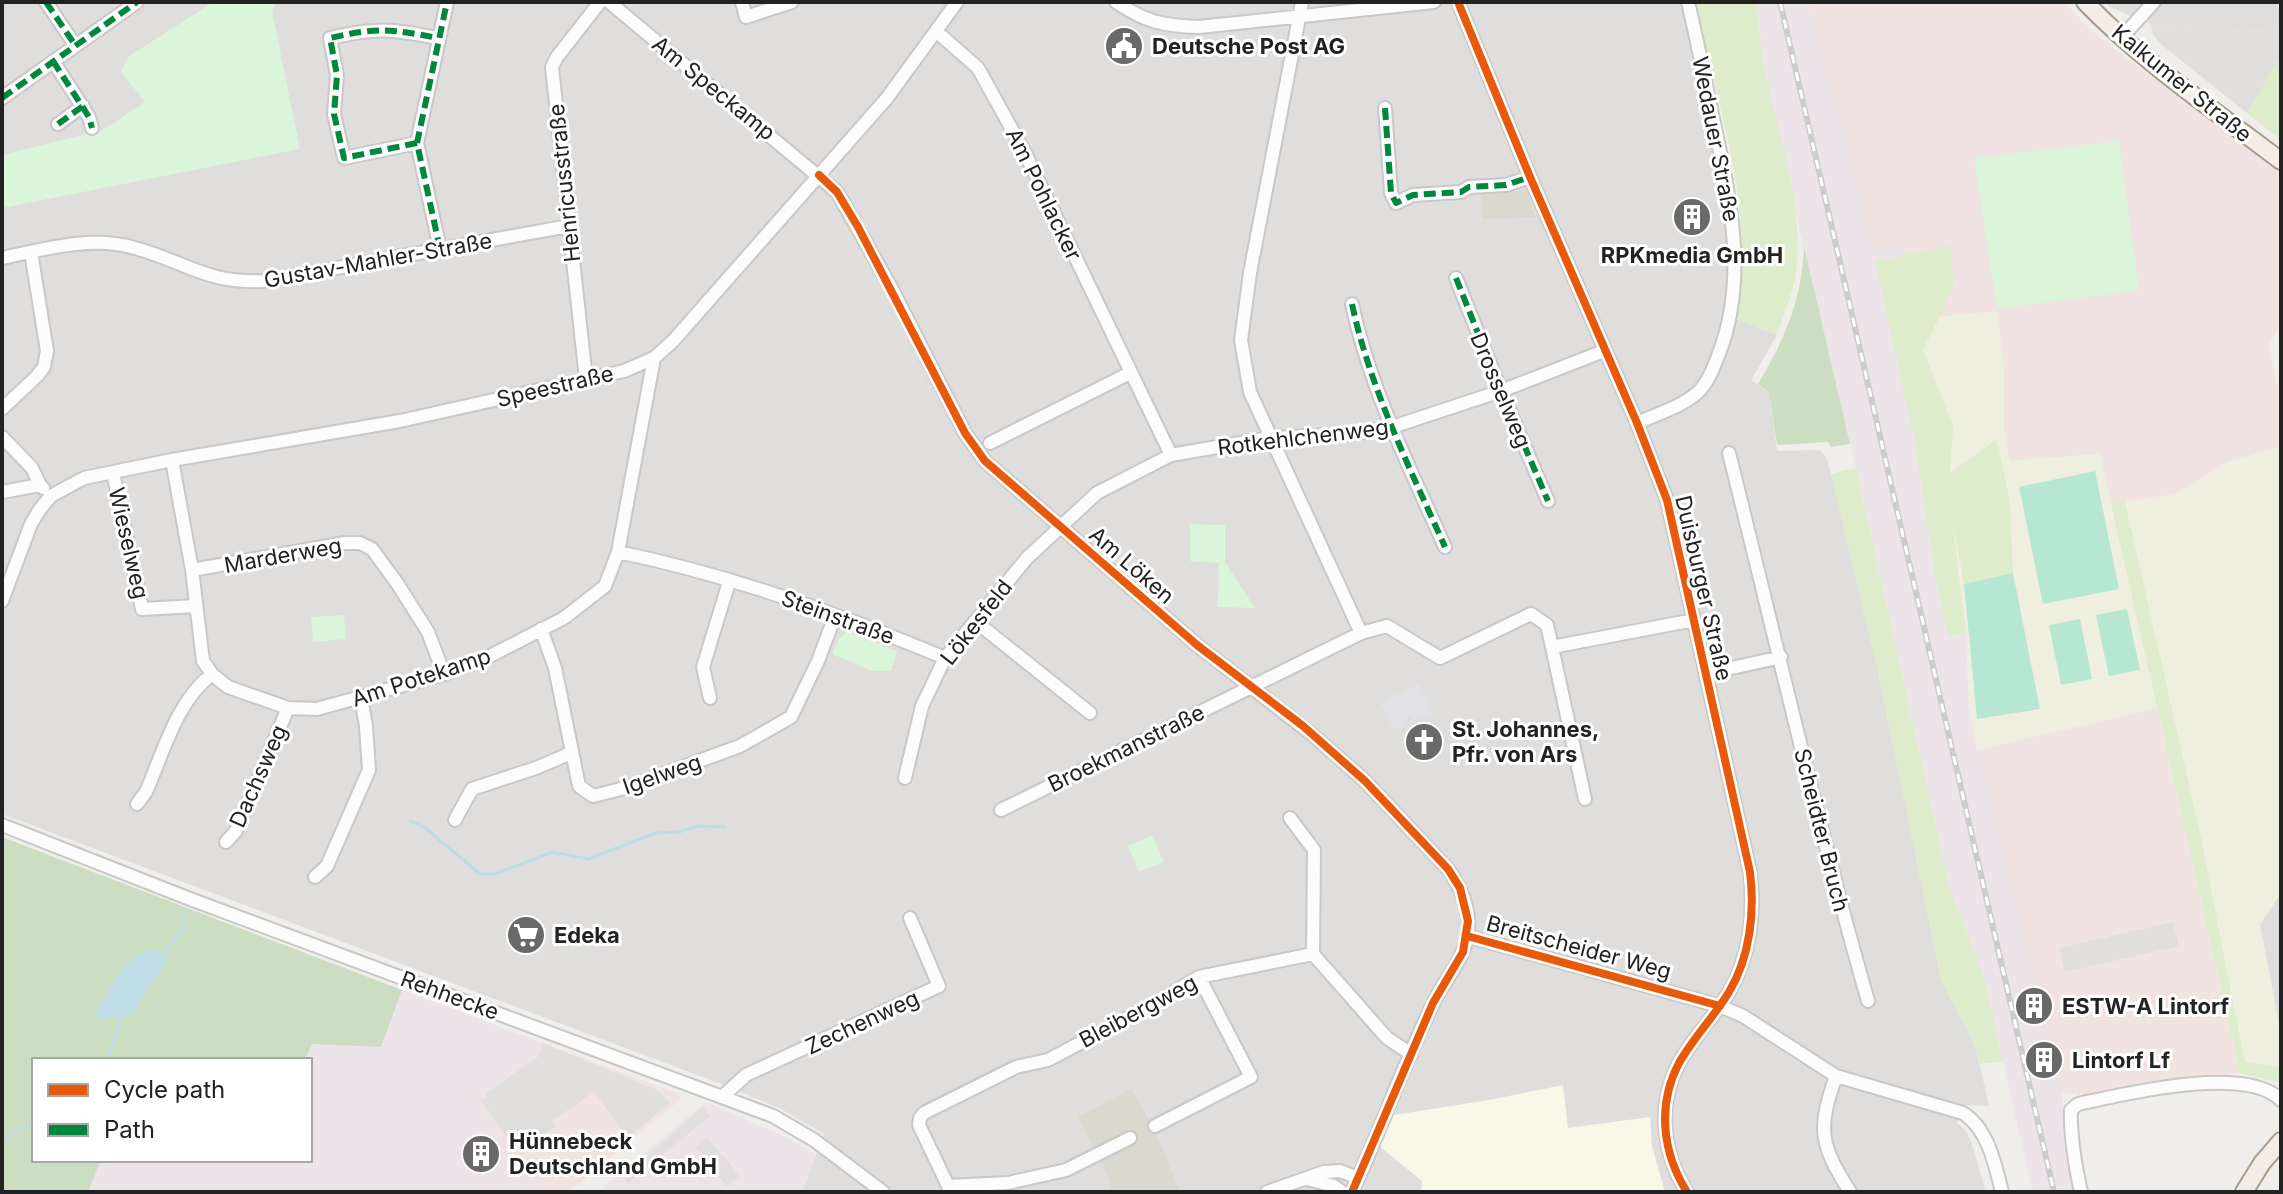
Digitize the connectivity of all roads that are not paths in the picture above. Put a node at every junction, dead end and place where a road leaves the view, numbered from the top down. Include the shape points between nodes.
1 (46, 2) edge
2 (137, 2) edge
3 (447, 2) edge
4 (600, 2) edge
5 (609, 2) edge
6 (742, 2) edge
7 (792, 2) edge
8 (957, 2) edge
9 (1116, 2) edge
10 (1302, 2) edge
11 (1434, 2) edge
12 (1458, 2) edge
13 (1688, 2) edge
14 (2085, 2) edge
15 (2154, 2) edge
16 (1299, 16) junction
17 (936, 31) junction
18 (2122, 37) junction
19 (438, 38) junction
20 (75, 45) junction
21 (53, 61) junction
22 (2, 98) edge
23 (83, 106) junction
24 (1385, 108) dead end
25 (58, 124) dead end
26 (92, 128) dead end
27 (417, 143) junction
28 (2281, 161) edge
29 (819, 175) junction
30 (1530, 177) junction
31 (569, 226) junction
32 (440, 249) junction
33 (31, 252) junction
34 (2, 258) edge
35 (1456, 278) dead end
36 (1352, 304) dead end
37 (1604, 351) junction
38 (654, 358) junction
39 (1130, 373) junction
40 (586, 379) junction
41 (1501, 391) junction
42 (2, 409) edge
43 (1637, 423) junction
44 (1392, 427) junction
45 (2, 437) edge
46 (1269, 438) junction
47 (990, 443) dead end
48 (1729, 453) dead end
49 (1171, 455) junction
50 (172, 460) junction
51 (113, 473) junction
52 (40, 485) junction
53 (2, 492) edge
54 (51, 496) junction
55 (1548, 501) dead end
56 (1059, 527) junction
57 (1445, 547) dead end
58 (618, 552) junction
59 (192, 570) junction
60 (729, 582) junction
61 (2, 601) edge
62 (196, 606) junction
63 (835, 616) junction
64 (1694, 620) junction
65 (975, 621) junction
66 (541, 629) junction
67 (1361, 633) junction
68 (1552, 647) junction
69 (1781, 657) junction
70 (945, 658) junction
71 (212, 674) junction
72 (444, 674) junction
73 (1705, 674) junction
74 (1252, 686) junction
75 (361, 698) junction
76 (710, 698) dead end
77 (288, 708) junction
78 (1090, 713) dead end
79 (571, 753) junction
80 (905, 778) dead end
81 (1585, 799) dead end
82 (137, 804) dead end
83 (1001, 810) dead end
84 (1290, 818) dead end
85 (455, 820) dead end
86 (2, 825) edge
87 (226, 842) dead end
88 (315, 877) dead end
89 (910, 918) dead end
90 (1467, 936) junction
91 (1313, 954) junction
92 (1199, 977) junction
93 (1868, 1001) dead end
94 (1720, 1006) junction
95 (1411, 1054) junction
96 (1836, 1076) junction
97 (722, 1097) junction
98 (2281, 1100) edge
99 (1155, 1126) dead end
100 (1130, 1138) dead end
101 (2281, 1141) edge
102 (1358, 1178) junction
103 (1307, 1179) junction
104 (949, 1189) edge
105 (883, 1192) edge
106 (1267, 1192) edge
107 (1342, 1192) edge
108 (1352, 1192) edge
109 (1687, 1192) edge
110 (1850, 1192) edge
111 (2002, 1192) edge
112 (2081, 1192) edge
113 (2244, 1192) edge

1 - 20 street
2 - 20 street
3 - 19 street
4 - 31 street, Henricusstraße via 552,67
5 - 29 street, Am Speckamp
6 - 7 street via 746,17
8 - 17 street, Speestraße
9 - 16 street via 1141,19 1174,26
10 - 16 street
11 - 16 street
12 - 30 street, Duisburger Straße
13 - 43 street, Wedauer Straße via 1732,209 1733,293 1727,331 1711,375 1698,392
14 - 18 main road, Kalkumer Straße
15 - 18 street
16 - 46 street via 1241,340 1250,392
17 - 29 street, Speestraße via 887,98
17 - 39 street, Am Pohlacker via 978,68 1025,153
18 - 28 main road, Kalkumer Straße
19 - 27 street
19 - 27 street via 368,29 330,38 337,75 334,114 344,158
20 - 21 street
21 - 22 street
21 - 23 street
23 - 25 street
23 - 26 street
24 - 30 street via 1396,203 1413,195 1461,192
27 - 32 street
29 - 38 street, Speestraße
29 - 56 street, Am Löken via 837,192 858,227 976,451
30 - 37 street, Duisburger Straße
31 - 32 street, Gustav-Mahler-Straße
31 - 40 street, Henricusstraße
32 - 33 street, Gustav-Mahler-Straße via 243,282 108,243
33 - 34 street, Gustav-Mahler-Straße
33 - 42 street via 47,351 44,367
35 - 41 street, Drosselweg
36 - 44 street
37 - 41 street, Rotkehlchenweg
37 - 43 street, Duisburger Straße
38 - 40 street, Speestraße
38 - 58 street, Am Potekamp
39 - 47 street
39 - 49 street, Am Pohlacker
40 - 50 street, Speestraße via 400,421
41 - 44 street, Rotkehlchenweg
41 - 55 street, Drosselweg
43 - 64 street, Duisburger Straße via 1667,500
44 - 46 street, Rotkehlchenweg
44 - 57 street
45 - 52 street via 32,468
46 - 49 street, Rotkehlchenweg
46 - 67 street
48 - 69 street, Scheidter Bruch
49 - 56 street, Rotkehlchenweg via 1097,493
50 - 51 street, Speestraße
50 - 59 street
51 - 54 street, Speestraße via 84,478
51 - 62 street, Wieselweg via 142,609
52 - 53 street
52 - 54 street
54 - 61 street via 31,524
56 - 65 street, Lökesfeld
56 - 74 street, Am Löken
58 - 60 street, Steinstraße
58 - 66 street, Am Potekamp via 605,586
59 - 62 street
59 - 72 street, Marderweg via 360,543 372,549 397,583 428,632
60 - 63 street, Steinstraße
60 - 76 street via 703,667
62 - 71 street via 203,661
63 - 70 street, Steinstraße
63 - 79 street, Igelweg via 791,717 740,746 593,796 579,786
64 - 68 street
64 - 73 street, Duisburger Straße
65 - 70 street, Lökesfeld
65 - 78 street
66 - 72 street, Am Potekamp
66 - 79 street, Igelweg via 555,668
67 - 68 street via 1387,626 1440,658 1531,614 1547,625
67 - 74 street, Broekmanstraße
68 - 81 street
69 - 73 street
69 - 93 street, Scheidter Bruch
70 - 80 street, Lökesfeld via 922,706
71 - 77 street, Am Potekamp via 228,687
71 - 82 street via 184,702
72 - 75 street, Am Potekamp
73 - 94 street, Duisburger Straße via 1753,893 1747,940
74 - 83 street, Broekmanstraße
74 - 90 street, Am Löken via 1365,781 1448,869 1466,906
75 - 77 street, Am Potekamp via 317,709
75 - 88 street via 369,770 327,866
77 - 87 street, Dachsweg via 236,831
79 - 85 street via 472,789
84 - 91 street via 1314,850
86 - 97 street, Rehhecke
89 - 97 street, Zechenweg via 939,986 746,1075
90 - 94 street, Breitscheider Weg
90 - 95 street, Breitscheider Weg
91 - 92 street, Bleibergweg
91 - 95 street via 1387,1038
92 - 99 street via 1251,1077
92 - 104 street, Bleibergweg via 1048,1060 1016,1067 924,1113 919,1125
94 - 96 street, Breitscheider Weg
94 - 109 street, Duisburger Straße via 1669,1084 1666,1144
95 - 102 street, Breitscheider Weg
96 - 110 street via 1822,1130 1832,1164
96 - 111 street, Breitscheider Weg via 1945,1106 1973,1120
97 - 105 street, Rehhecke via 773,1116 814,1140
98 - 112 street via 2265,1088 2228,1082 2078,1104 2071,1110
100 - 104 street via 1066,1170
101 - 113 main road
102 - 103 street via 1340,1171
102 - 108 street, Breitscheider Weg
103 - 106 street
103 - 107 street

